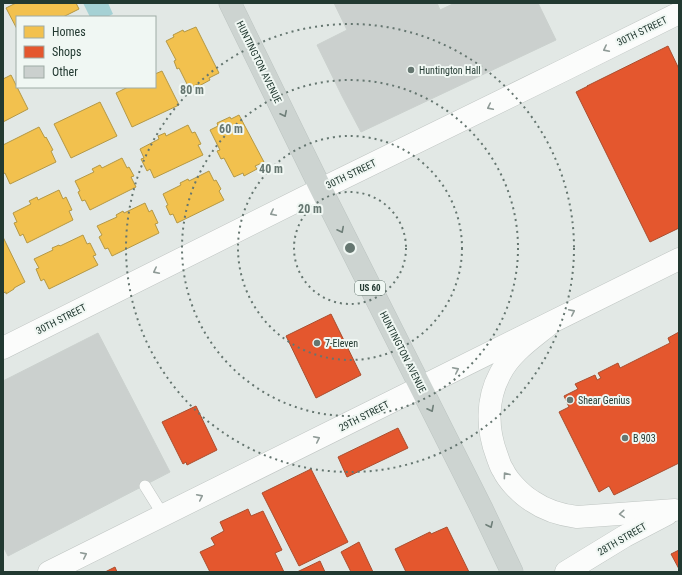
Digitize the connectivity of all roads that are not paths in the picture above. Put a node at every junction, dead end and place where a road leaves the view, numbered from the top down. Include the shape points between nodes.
1 (230, 3) edge
2 (679, 13) edge
3 (321, 189) junction
4 (679, 259) edge
5 (551, 323) junction
6 (3, 348) edge
7 (421, 388) junction
8 (144, 486) dead end
9 (677, 509) edge
10 (163, 516) junction
11 (49, 572) edge
12 (512, 572) edge
13 (566, 572) edge

1 -> 3 main road, HUNTINGTON AVENUE / US 60
2 -> 3 street, 30TH STREET
3 -> 6 street, 30TH STREET
3 -> 7 main road, HUNTINGTON AVENUE / US 60
5 -> 4 street, 29TH STREET
7 -> 5 street, 29TH STREET
9 -> 5 street via 568,516 531,501 514,486 503,470 493,446 490,429 489,408 494,387 514,354
10 -> 7 street, 29TH STREET
7 -> 12 main road, HUNTINGTON AVENUE / US 60
8 - 10 lane
9 - 13 street, 28TH STREET via 625,536
11 -> 10 street, 29TH STREET

